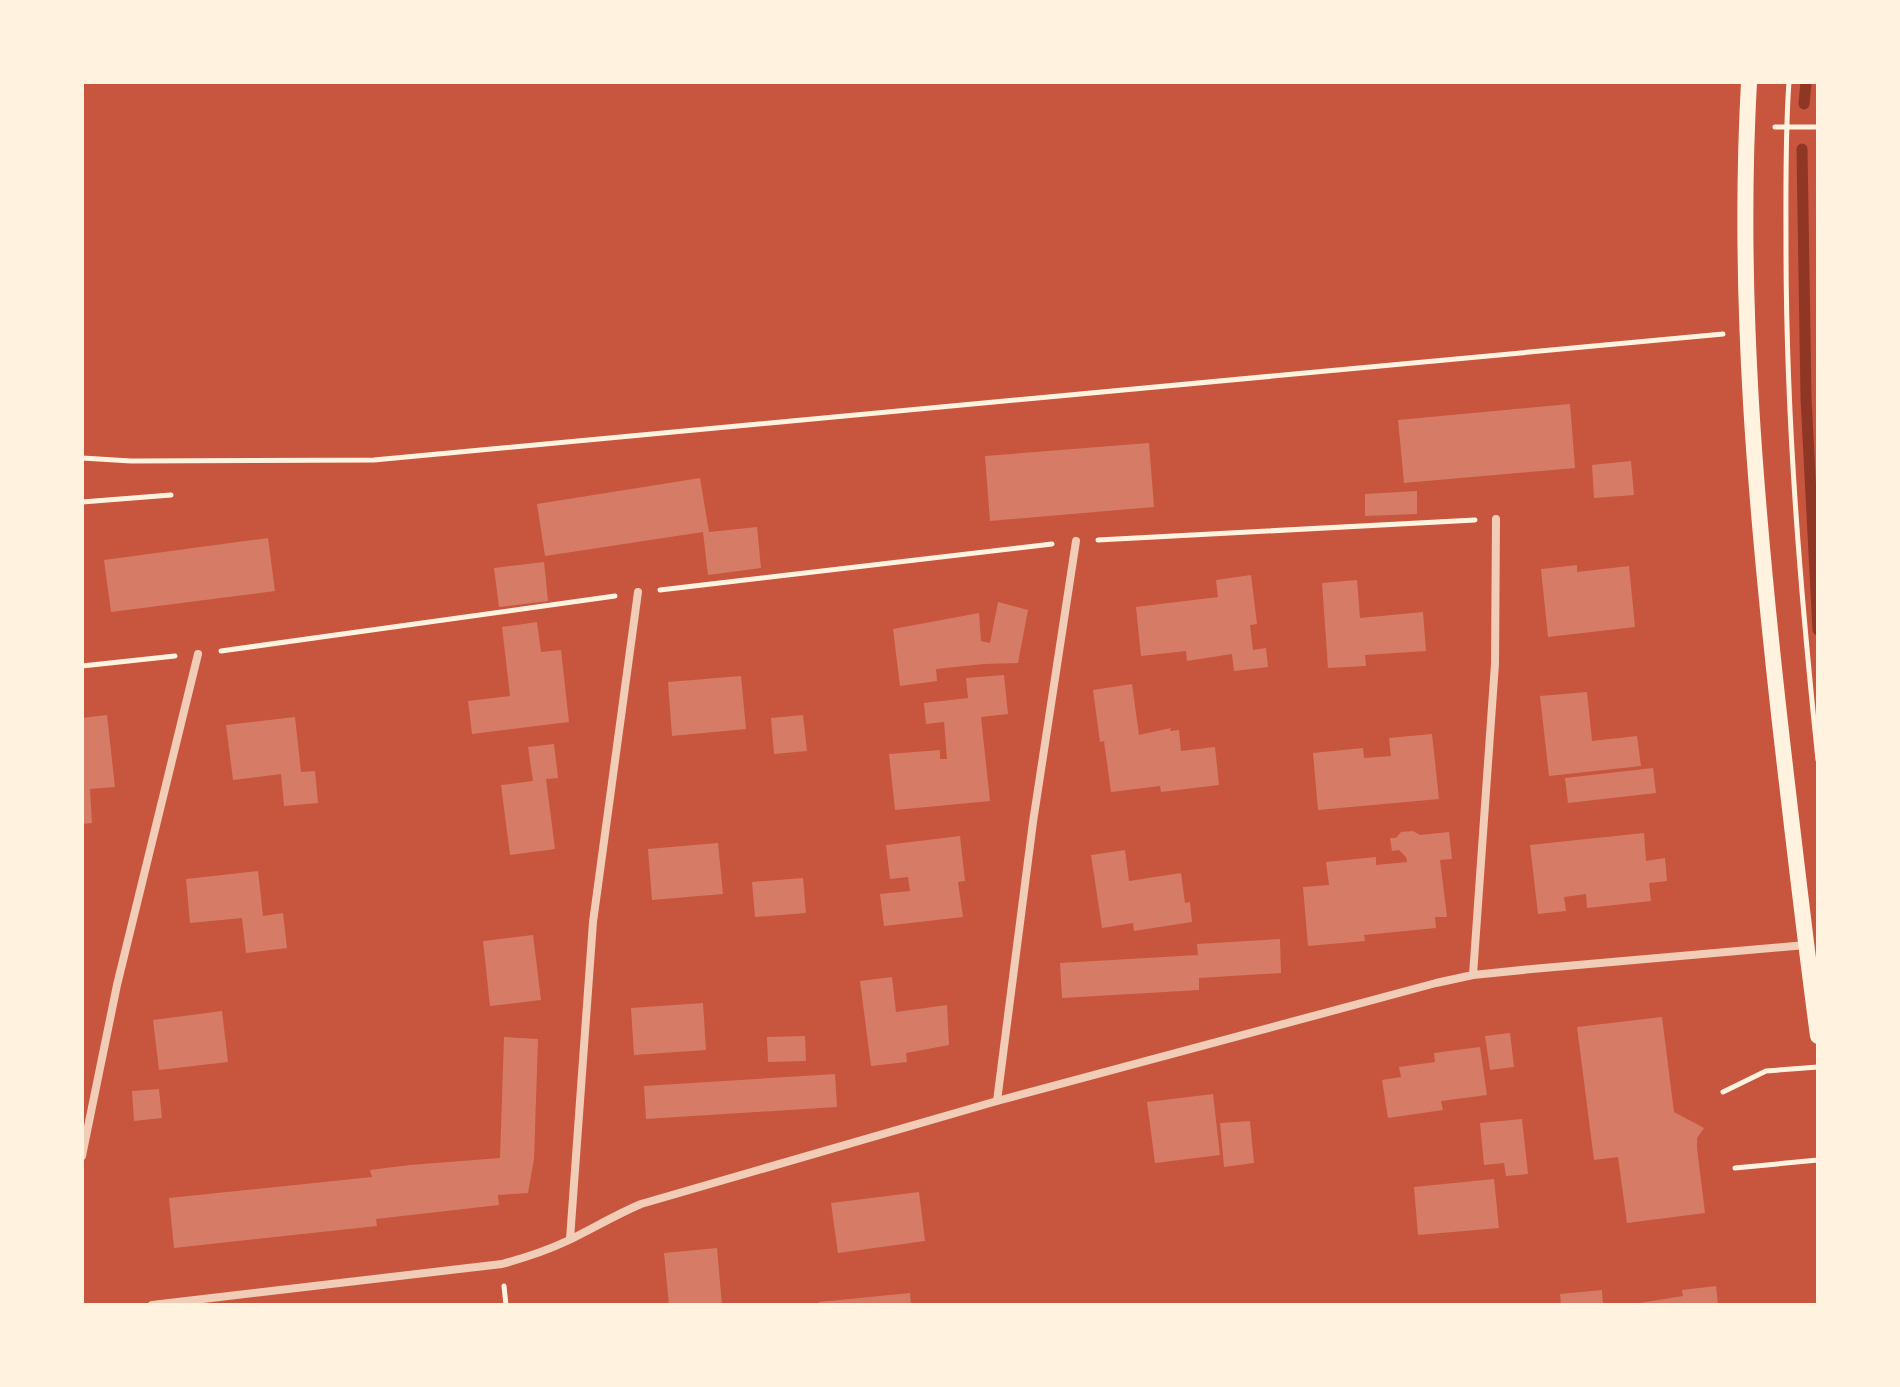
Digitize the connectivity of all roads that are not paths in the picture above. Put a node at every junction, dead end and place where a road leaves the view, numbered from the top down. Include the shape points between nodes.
1 (1749, 82) edge
2 (1496, 519) road end
3 (1076, 541) road end
4 (638, 592) road end
5 (198, 654) road end
6 (1806, 945) junction
7 (1473, 975) junction
8 (1818, 1036) edge
9 (997, 1101) junction
10 (82, 1156) edge
11 (570, 1239) junction
12 (152, 1305) edge

1 - 6 main road via 1746,332 1753,466
2 - 7 street via 1495,664
3 - 9 street
4 - 11 street via 593,922
5 - 10 street via 117,985
6 - 7 street
6 - 8 main road
7 - 9 street
9 - 11 street via 641,1204
11 - 12 street via 502,1264

